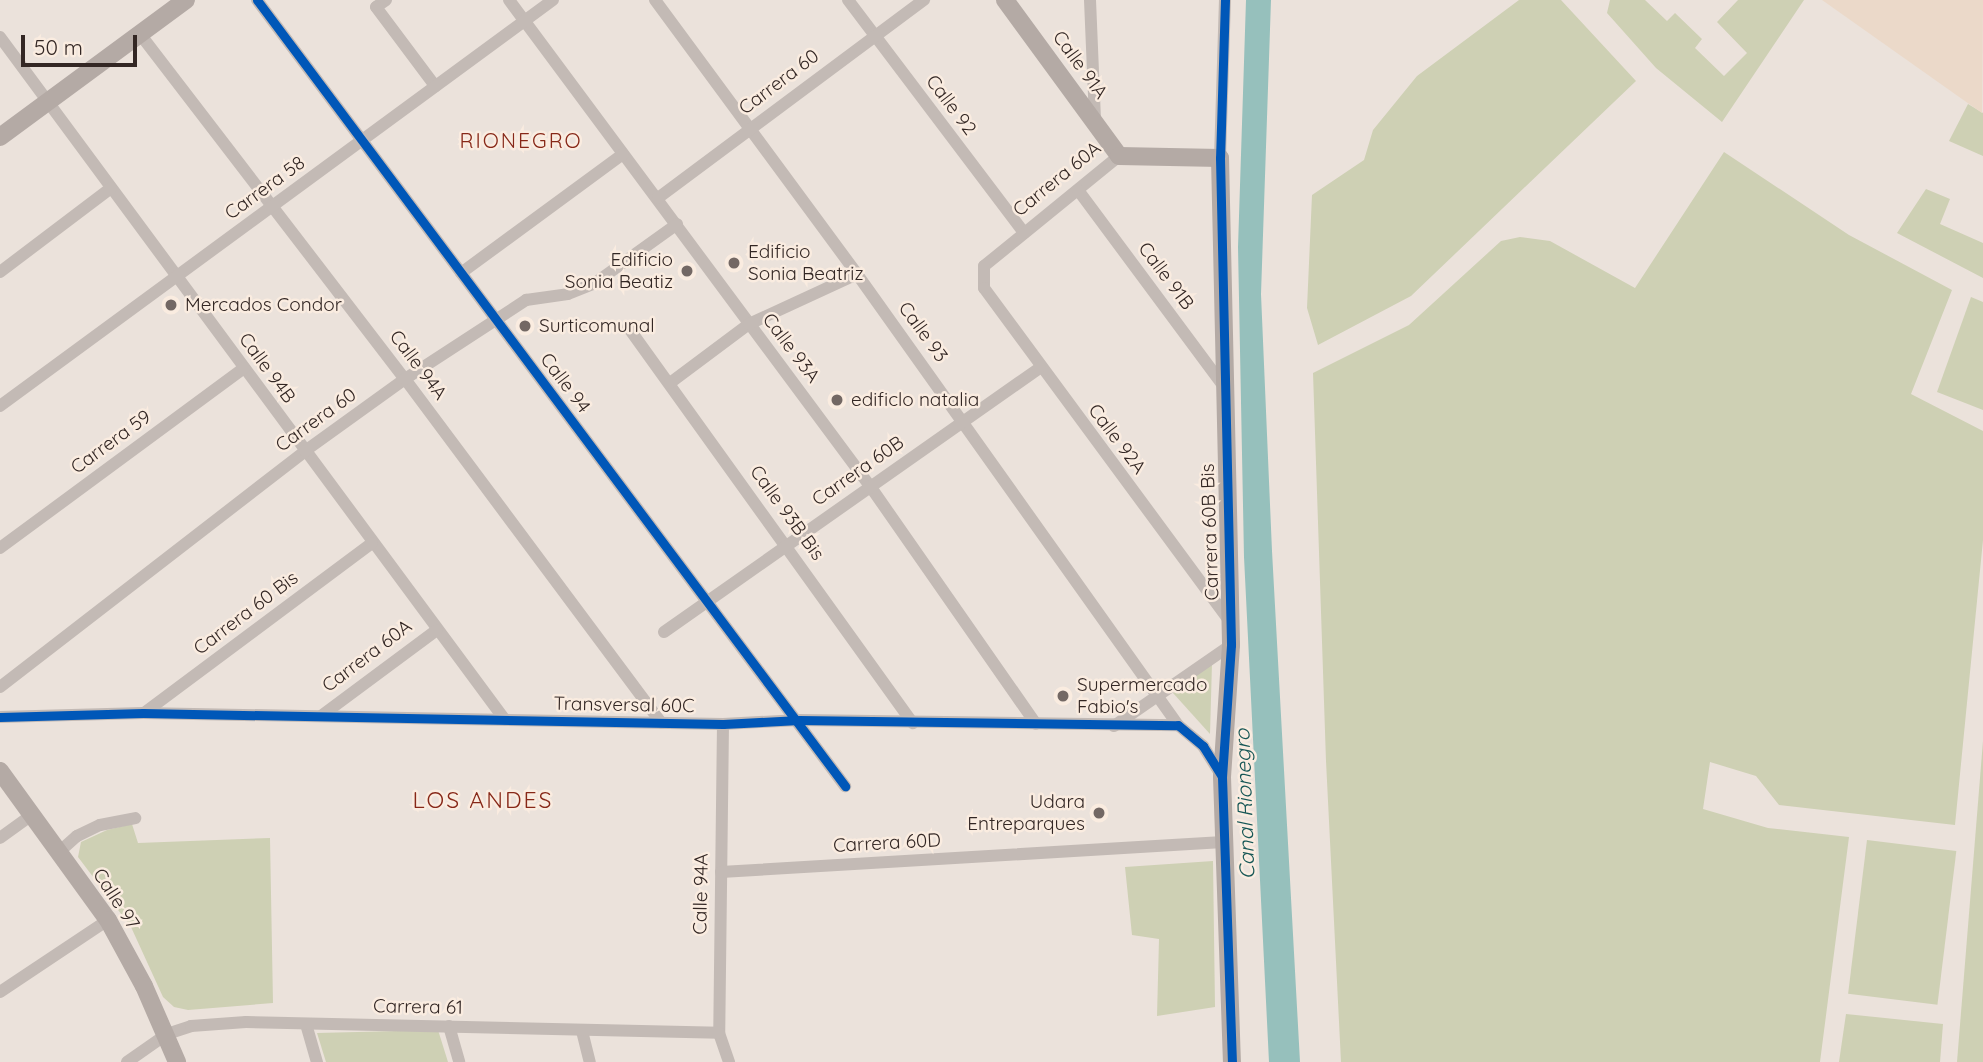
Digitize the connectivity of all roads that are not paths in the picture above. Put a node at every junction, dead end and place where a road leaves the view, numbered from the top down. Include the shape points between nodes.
1 (186, 0) edge
2 (257, 0) edge
3 (509, 0) edge
4 (553, 0) edge
5 (655, 0) edge
6 (848, 0) edge
7 (924, 0) edge
8 (1006, 0) edge
9 (1090, 0) edge
10 (1225, 0) edge
11 (381, 4) edge
12 (524, 21) junction
13 (140, 34) junction
14 (874, 35) junction
15 (0, 37) edge
16 (435, 86) junction
17 (48, 102) junction
18 (1095, 121) junction
19 (751, 127) junction
20 (0, 137) edge
21 (361, 141) junction
22 (623, 154) junction
23 (1119, 156) junction
24 (1220, 158) junction
25 (111, 188) junction
26 (1078, 190) junction
27 (658, 198) junction
28 (274, 206) junction
29 (677, 224) junction
30 (1024, 233) junction
31 (0, 272) edge
32 (461, 273) junction
33 (857, 274) junction
34 (176, 276) junction
35 (982, 276) joint
36 (494, 320) junction
37 (749, 324) junction
38 (628, 327) dead end
39 (244, 368) junction
40 (1040, 368) junction
41 (405, 379) junction
42 (670, 383) junction
43 (1223, 385) junction
44 (0, 406) edge
45 (964, 422) junction
46 (305, 452) junction
47 (870, 485) junction
48 (372, 543) junction
49 (786, 544) junction
50 (0, 548) edge
51 (708, 599) junction
52 (1230, 622) junction
53 (437, 630) junction
54 (664, 632) dead end
55 (1231, 645) junction
56 (0, 687) edge
57 (1158, 693) junction
58 (143, 713) junction
59 (0, 716) edge
60 (321, 716) junction
61 (505, 720) junction
62 (799, 720) junction
63 (660, 723) junction
64 (914, 723) junction
65 (723, 724) junction
66 (1036, 724) junction
67 (1178, 724) junction
68 (1114, 726) junction
69 (0, 771) edge
70 (1222, 777) junction
71 (845, 786) dead end
72 (32, 815) junction
73 (135, 818) dead end
74 (0, 838) edge
75 (1223, 842) junction
76 (59, 852) junction
77 (721, 872) junction
78 (108, 920) junction
79 (0, 992) edge
80 (306, 1024) junction
81 (449, 1026) junction
82 (582, 1031) junction
83 (719, 1033) junction
84 (167, 1034) junction
85 (127, 1062) edge
86 (177, 1062) edge
87 (317, 1062) edge
88 (459, 1062) edge
89 (590, 1062) edge
90 (729, 1062) edge
91 (1233, 1062) edge

1 - 13 street
2 - 21 street, Calle 94
3 - 12 street, Calle 93A
4 - 12 street, Carrera 58
5 - 19 street, Calle 93
6 - 14 street, Calle 92
7 - 14 street, Carrera 60
8 - 18 street, Calle 91A
9 - 18 street
10 - 24 street, Carrera 60B Bis
11 - 16 street
12 - 16 street, Carrera 58
12 - 22 street, Calle 93A
13 - 17 street
13 - 28 street, Calle 94A
14 - 19 street, Carrera 60
14 - 30 street, Calle 92
15 - 17 street, Calle 94B
16 - 21 street, Carrera 58
17 - 20 street
17 - 25 street, Calle 94B
18 - 23 street, Calle 91A
19 - 27 street, Carrera 60
19 - 33 street, Calle 93
21 - 28 street, Carrera 58
21 - 32 street, Calle 94
22 - 27 street, Calle 93A
22 - 32 street
23 - 24 street, Carrera 60A
23 - 26 street, Carrera 60A
24 - 43 street, Carrera 60B Bis
25 - 31 street
25 - 34 street, Calle 94B
26 - 30 street, Carrera 60A
26 - 43 street, Calle 91B
27 - 29 street, Calle 93A
28 - 34 street, Carrera 58
28 - 41 street, Calle 94A
29 - 36 street, Carrera 60 via 589,286 526,300
29 - 37 street, Calle 93A
30 - 35 street, Carrera 60A via 984,266
32 - 36 street, Calle 94
33 - 37 street
33 - 45 street, Calle 93
34 - 39 street, Calle 94B
34 - 44 street, Carrera 58
35 - 40 street, Calle 92A via 984,288
36 - 41 street, Carrera 60
36 - 51 street, Calle 94
37 - 42 street
37 - 47 street, Calle 93A
38 - 42 street, Calle 93B Bis
39 - 46 street, Calle 94B
39 - 50 street, Carrera 59
40 - 45 street, Carrera 60B
40 - 52 street, Calle 92A
41 - 46 street, Carrera 60
41 - 63 street, Calle 94A
42 - 49 street, Calle 93B Bis
43 - 52 street, Carrera 60B Bis
45 - 47 street, Carrera 60B
45 - 57 street, Calle 93
46 - 48 street, Calle 94B
46 - 56 street, Carrera 60
47 - 49 street, Carrera 60B
47 - 66 street, Calle 93A
48 - 53 street, Calle 94B
48 - 58 street, Carrera 60 Bis
49 - 51 street, Carrera 60B
49 - 64 street, Calle 93B Bis
51 - 54 street, Carrera 60B
51 - 62 street, Calle 94
52 - 55 street, Carrera 60B Bis
53 - 60 street, Carrera 60A
53 - 61 street, Calle 94B
55 - 57 street
55 - 70 street, Carrera 60B Bis
57 - 67 street, Calle 93
57 - 68 street
58 - 59 street, Transversal 60C
58 - 60 street, Transversal 60C
60 - 61 street, Transversal 60C
61 - 63 street, Transversal 60C
62 - 64 street, Transversal 60C
62 - 65 street, Transversal 60C
62 - 71 street, Calle 94
63 - 65 street, Transversal 60C
64 - 66 street, Transversal 60C
65 - 77 street, Calle 94A
66 - 68 street, Transversal 60C
67 - 68 street, Transversal 60C
67 - 70 street via 1203,746
69 - 72 street, Calle 97
70 - 75 street, Carrera 60B Bis
72 - 74 street
72 - 76 street, Calle 97
73 - 76 street via 100,825
75 - 77 street, Carrera 60D
75 - 91 street, Carrera 60B Bis
76 - 78 street, Calle 97
77 - 83 street, Calle 94A
78 - 79 street
78 - 84 street, Calle 97
80 - 81 street, Carrera 61
80 - 84 street, Carrera 61 via 246,1022 191,1026
80 - 87 street
81 - 82 street, Carrera 61
81 - 88 street
82 - 83 street, Carrera 61
82 - 89 street
83 - 90 street, Calle 94A
84 - 85 street, Carrera 61
84 - 86 street, Calle 97

